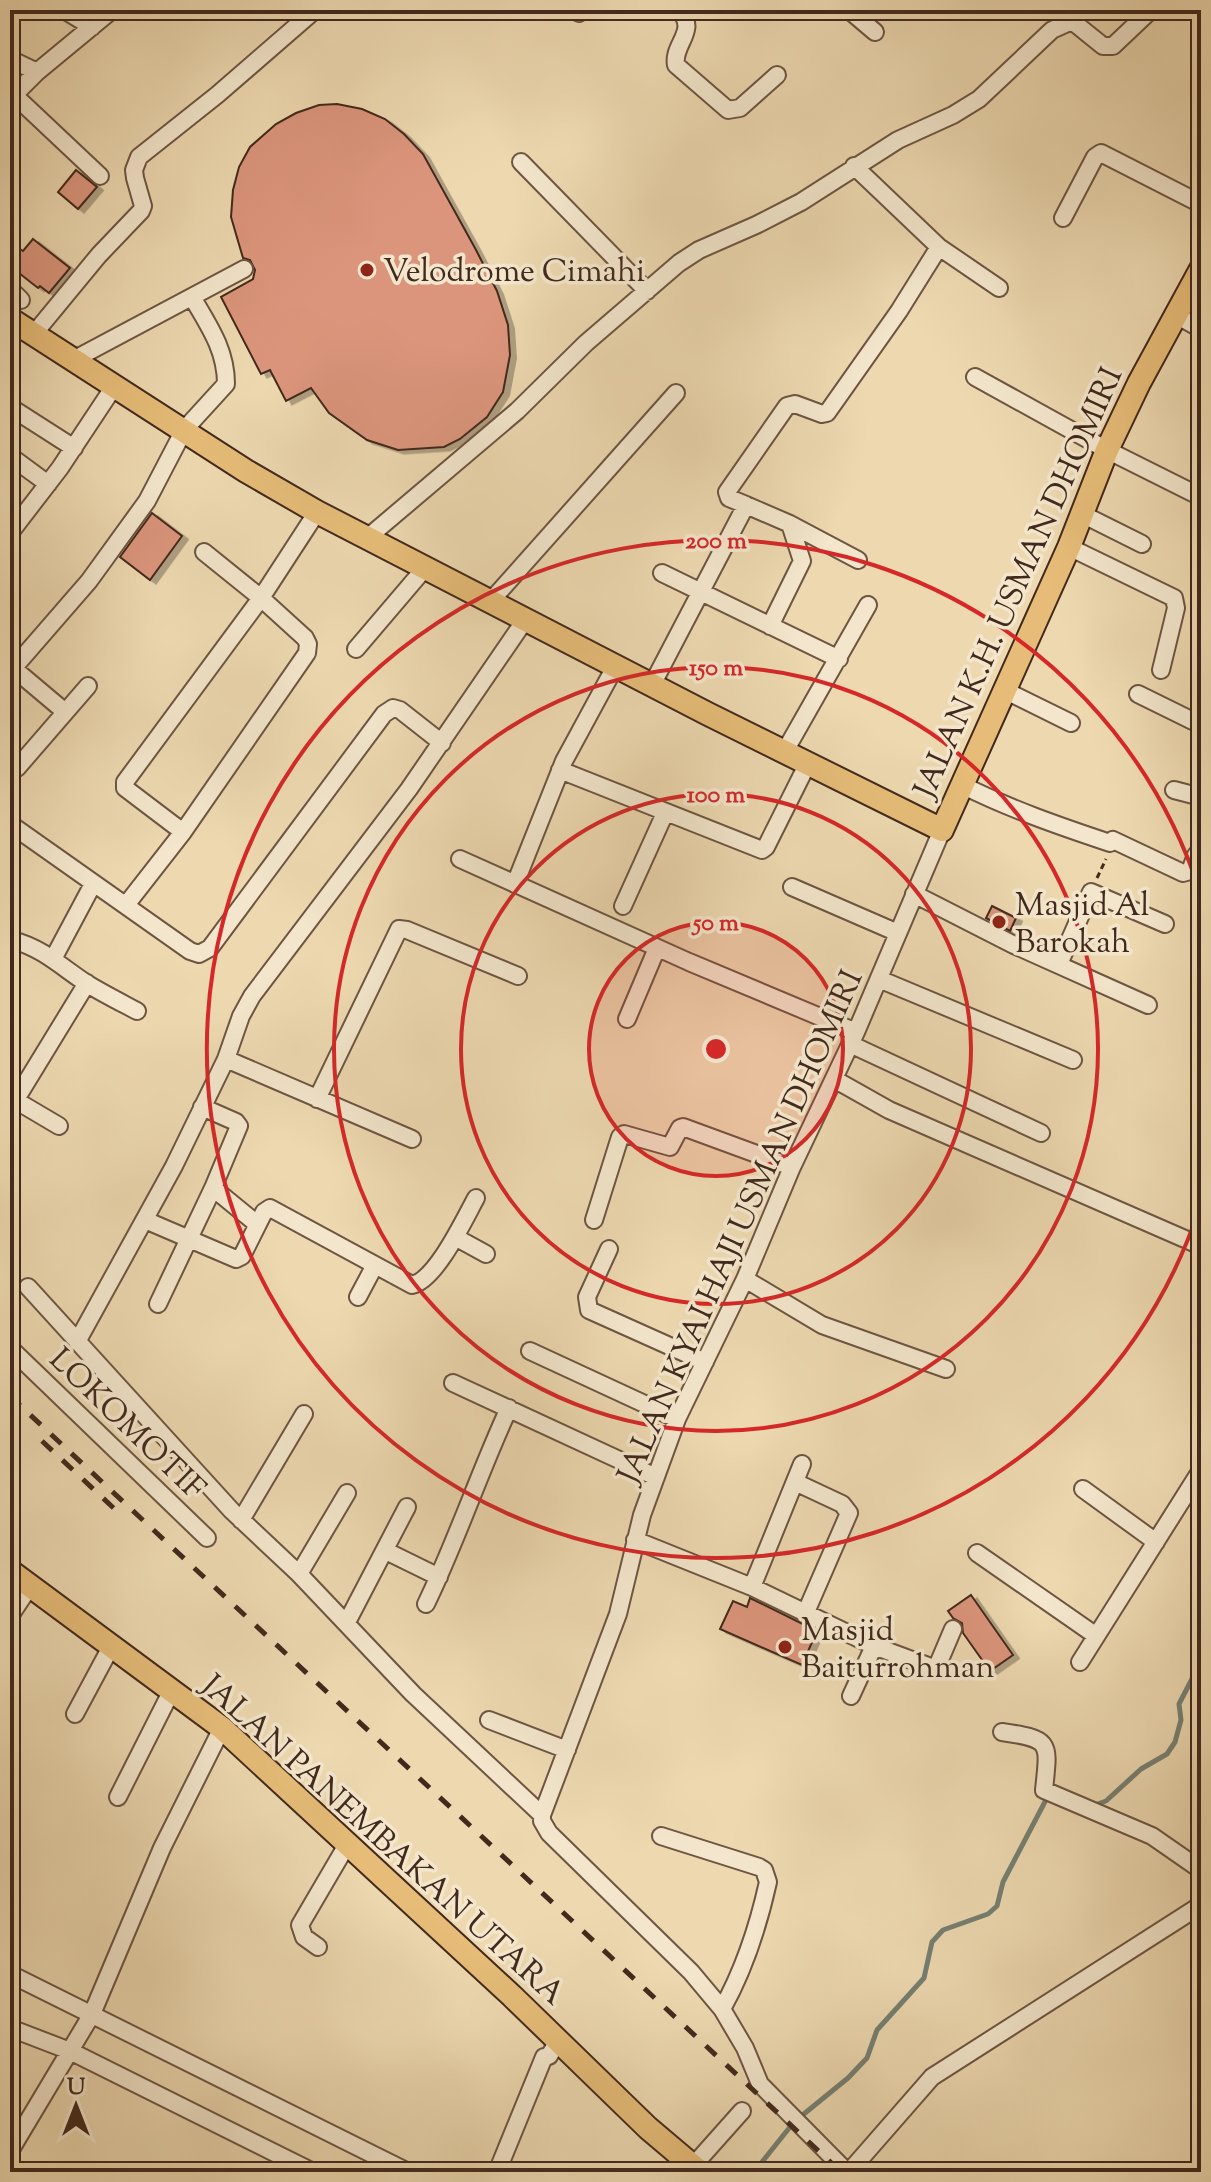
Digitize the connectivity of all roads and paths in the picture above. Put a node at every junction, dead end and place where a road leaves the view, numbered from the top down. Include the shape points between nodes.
1 (64, 10) edge
2 (315, 10) edge
3 (574, 10) edge
4 (582, 10) edge
5 (679, 10) edge
6 (849, 10) edge
7 (1151, 10) edge
8 (1194, 10) edge
9 (110, 11) edge
10 (1201, 15) edge
11 (92, 27) junction
12 (875, 32) dead end
13 (10, 59) edge
14 (37, 72) junction
15 (777, 75) dead end
16 (12, 97) edge
17 (521, 162) dead end
18 (854, 166) junction
19 (100, 176) dead end
20 (1201, 204) edge
21 (1063, 218) dead end
22 (939, 247) junction
23 (244, 269) dead end
24 (1201, 269) edge
25 (999, 288) dead end
26 (647, 291) junction
27 (192, 297) junction
28 (14, 303) edge
29 (1176, 315) junction
30 (1201, 329) edge
31 (33, 335) junction
32 (73, 360) junction
33 (975, 377) dead end
34 (115, 385) junction
35 (676, 393) dead end
36 (10, 407) edge
37 (184, 430) junction
38 (74, 448) junction
39 (1107, 450) junction
40 (10, 456) edge
41 (48, 484) junction
42 (1201, 497) edge
43 (746, 505) junction
44 (317, 512) junction
45 (1082, 514) junction
46 (790, 524) junction
47 (10, 533) edge
48 (366, 539) junction
49 (1142, 544) dead end
50 (1069, 547) junction
51 (204, 552) dead end
52 (858, 560) dead end
53 (425, 568) junction
54 (662, 573) dead end
55 (701, 590) junction
56 (261, 598) junction
57 (490, 602) junction
58 (868, 605) dead end
59 (525, 620) junction
60 (770, 626) junction
61 (356, 649) dead end
62 (839, 659) junction
63 (616, 665) junction
64 (12, 670) edge
65 (1161, 670) dead end
66 (653, 683) junction
67 (88, 686) dead end
68 (1004, 690) junction
69 (1138, 694) dead end
70 (64, 711) junction
71 (1071, 723) dead end
72 (1201, 725) edge
73 (442, 743) junction
74 (785, 751) junction
75 (808, 763) junction
76 (17, 768) dead end
77 (560, 770) junction
78 (962, 785) junction
79 (1174, 790) dead end
80 (1201, 797) edge
81 (665, 813) junction
82 (10, 824) edge
83 (942, 830) junction
84 (183, 832) junction
85 (1110, 843) junction
86 (1201, 856) edge
87 (460, 859) dead end
88 (93, 884) junction
89 (515, 884) junction
90 (792, 887) dead end
91 (1091, 892) junction
92 (914, 894) junction
93 (126, 905) junction
94 (623, 906) dead end
95 (1165, 924) dead end
96 (898, 933) junction
97 (10, 945) edge
98 (657, 948) junction
99 (53, 959) junction
100 (1059, 964) junction
101 (518, 976) dead end
102 (879, 979) junction
103 (87, 983) junction
104 (1148, 1005) dead end
105 (137, 1011) dead end
106 (627, 1019) dead end
107 (853, 1038) junction
108 (226, 1059) junction
109 (1073, 1060) dead end
110 (834, 1079) junction
111 (317, 1099) junction
112 (13, 1104) edge
113 (202, 1107) junction
114 (59, 1126) dead end
115 (1041, 1133) dead end
116 (412, 1139) dead end
117 (792, 1167) junction
118 (213, 1188) junction
119 (476, 1198) dead end
120 (145, 1220) junction
121 (594, 1220) dead end
122 (257, 1224) junction
123 (455, 1237) junction
124 (188, 1239) junction
125 (1201, 1246) edge
126 (609, 1249) dead end
127 (486, 1254) dead end
128 (375, 1265) junction
129 (745, 1279) junction
130 (28, 1287) dead end
131 (358, 1297) dead end
132 (158, 1304) dead end
133 (77, 1342) junction
134 (10, 1348) edge
135 (530, 1351) dead end
136 (705, 1362) junction
137 (946, 1369) dead end
138 (453, 1383) dead end
139 (509, 1408) junction
140 (304, 1414) dead end
141 (677, 1419) junction
142 (802, 1464) dead end
143 (1201, 1470) edge
144 (656, 1477) junction
145 (795, 1482) junction
146 (1083, 1489) dead end
147 (347, 1493) dead end
148 (407, 1507) dead end
149 (236, 1516) junction
150 (207, 1538) dead end
151 (635, 1540) junction
152 (1156, 1542) junction
153 (386, 1551) junction
154 (977, 1553) dead end
155 (10, 1571) edge
156 (299, 1574) junction
157 (439, 1577) junction
158 (30, 1586) junction
159 (752, 1587) junction
160 (426, 1604) dead end
161 (806, 1612) junction
162 (10, 1616) edge
163 (347, 1622) junction
164 (953, 1629) dead end
165 (1095, 1635) junction
166 (112, 1645) junction
167 (874, 1646) junction
168 (1080, 1662) dead end
169 (172, 1690) junction
170 (851, 1696) dead end
171 (75, 1714) dead end
172 (489, 1720) dead end
173 (222, 1728) junction
174 (1002, 1732) dead end
175 (567, 1750) junction
176 (118, 1797) dead end
177 (542, 1815) junction
178 (661, 1836) dead end
179 (348, 1843) junction
180 (1201, 1870) edge
181 (1201, 1905) edge
182 (318, 1947) dead end
183 (10, 1974) edge
184 (722, 2009) junction
185 (92, 2014) junction
186 (10, 2028) edge
187 (558, 2041) junction
188 (70, 2051) junction
189 (742, 2111) dead end
190 (10, 2151) edge
191 (696, 2169) edge
192 (313, 2172) edge
193 (408, 2172) edge
194 (497, 2172) edge
195 (848, 2172) edge

1 - 11 street
2 - 31 street via 139,157 134,170 141,211
3 - 4 street
5 - 15 street via 687,34 676,65 728,110 740,108
6 - 12 street
7 - 18 street via 1113,46 1103,46 1072,21 1052,30 979,99
8 - 10 street
9 - 11 street
11 - 14 street
13 - 14 street
14 - 16 street
16 - 19 street
17 - 26 street
18 - 22 street
18 - 26 street via 801,202 699,250
20 - 21 street via 1101,153
22 - 25 street
22 - 43 street via 827,413 787,406 726,493
23 - 27 street
24 - 29 main road, JALAN K.H. USMAN DHOMIRI
26 - 48 street
27 - 32 street
27 - 37 street via 217,339 226,384
28 - 31 main road, JALAN K.H. USMAN DHOMIRI
29 - 30 street
29 - 39 main road, JALAN K.H. USMAN DHOMIRI
31 - 32 main road, JALAN K.H. USMAN DHOMIRI
32 - 34 main road, JALAN K.H. USMAN DHOMIRI
33 - 39 street
34 - 37 main road, JALAN K.H. USMAN DHOMIRI
34 - 38 street
35 - 57 street
36 - 38 street
37 - 44 main road, JALAN K.H. USMAN DHOMIRI
37 - 64 street via 147,501 89,581
38 - 41 street
39 - 42 street
39 - 45 main road, JALAN K.H. USMAN DHOMIRI
40 - 41 street
41 - 47 street
43 - 46 street
43 - 55 street
44 - 48 main road, JALAN K.H. USMAN DHOMIRI
44 - 56 street
45 - 49 street
45 - 50 main road, JALAN K.H. USMAN DHOMIRI
46 - 52 street
46 - 60 street via 802,561
48 - 53 main road, JALAN K.H. USMAN DHOMIRI
50 - 65 street via 1174,598
50 - 68 main road, JALAN K.H. USMAN DHOMIRI
51 - 56 street
53 - 57 main road, JALAN K.H. USMAN DHOMIRI
53 - 61 street
54 - 55 street
55 - 60 street
55 - 66 street
56 - 84 street via 305,638 307,653
56 - 84 street via 125,782 125,788
57 - 59 main road, JALAN K.H. USMAN DHOMIRI
58 - 62 street
59 - 63 main road, JALAN K.H. USMAN DHOMIRI
59 - 73 street
60 - 62 street
62 - 74 street
63 - 66 main road, JALAN K.H. USMAN DHOMIRI
63 - 77 street
64 - 70 street
66 - 74 main road, JALAN K.H. USMAN DHOMIRI
67 - 70 street
68 - 71 street
68 - 78 main road, JALAN K.H. USMAN DHOMIRI
69 - 72 street
70 - 76 street
73 - 93 street via 400,710 384,714 210,948 199,954
73 - 108 street via 252,996
74 - 75 main road, JALAN K.H. USMAN DHOMIRI
75 - 81 street via 762,850
75 - 83 main road, JALAN K.H. USMAN DHOMIRI
77 - 81 street
77 - 89 street
78 - 83 main road, JALAN K.H. USMAN DHOMIRI
78 - 85 street
79 - 80 street
81 - 94 street
82 - 88 street
83 - 92 street, JALAN KYAI HAJI USMAN DHOMIRI
84 - 93 street
85 - 86 street via 1127,845 1183,873 1190,871 1196,855
85 - 91 path
87 - 89 street
88 - 93 street
88 - 99 street
89 - 98 street
90 - 96 street
91 - 95 street
91 - 100 street
92 - 96 street, JALAN KYAI HAJI USMAN DHOMIRI
92 - 100 street
96 - 102 street, JALAN KYAI HAJI USMAN DHOMIRI
97 - 99 street via 15,941
98 - 106 street
98 - 107 street
99 - 103 street
100 - 104 street
101 - 111 street via 399,929
102 - 107 street, JALAN KYAI HAJI USMAN DHOMIRI
102 - 109 street
103 - 105 street
103 - 112 street
107 - 110 street, JALAN KYAI HAJI USMAN DHOMIRI
107 - 115 street
108 - 111 street
108 - 113 street
110 - 117 street, JALAN KYAI HAJI USMAN DHOMIRI
110 - 125 street via 889,1110
111 - 116 street
112 - 114 street
113 - 118 street via 239,1126
113 - 120 street
117 - 121 street via 683,1127 670,1147 624,1134
117 - 129 street, JALAN KYAI HAJI USMAN DHOMIRI
118 - 122 street
118 - 124 street
119 - 123 street
120 - 124 street
120 - 133 street
122 - 124 street via 239,1259
122 - 128 street via 270,1208
123 - 127 street
123 - 128 street via 417,1284
124 - 132 street
126 - 136 street via 587,1297 589,1310
128 - 131 street
129 - 136 street, JALAN KYAI HAJI USMAN DHOMIRI
129 - 137 street via 822,1325
130 - 133 street
133 - 149 street
134 - 150 street, LOKOMOTIF
135 - 141 street
136 - 141 street, JALAN KYAI HAJI USMAN DHOMIRI
138 - 139 street
139 - 144 street
139 - 157 street
140 - 149 street
141 - 144 street, JALAN KYAI HAJI USMAN DHOMIRI
142 - 145 street
143 - 152 street
144 - 151 street, JALAN KYAI HAJI USMAN DHOMIRI
145 - 159 street
145 - 161 street via 842,1504 849,1513
146 - 152 street
147 - 156 street
148 - 153 street
149 - 156 street
151 - 159 street
151 - 175 street, JALAN KYAI HAJI USMAN DHOMIRI via 618,1614
152 - 165 street
153 - 157 street
153 - 163 street
154 - 165 street
155 - 158 main road, JALAN PANEMBAKAN UTARA
156 - 163 street
157 - 160 street
158 - 162 street
158 - 166 main road, JALAN PANEMBAKAN UTARA
159 - 161 street
161 - 167 street
163 - 177 street via 413,1694
164 - 167 street via 936,1669
165 - 168 street
166 - 169 main road, JALAN PANEMBAKAN UTARA
166 - 171 street
167 - 170 street
169 - 173 main road, JALAN PANEMBAKAN UTARA
169 - 176 street
172 - 175 street
173 - 179 main road, JALAN PANEMBAKAN UTARA
173 - 185 street via 162,1848
174 - 180 street via 1043,1742 1051,1793 1152,1836
175 - 177 street, JALAN KYAI HAJI USMAN DHOMIRI
177 - 184 street via 549,1833
178 - 184 street via 759,1867 767,1875 755,1937
179 - 182 street via 300,1925 304,1937
179 - 187 main road, JALAN PANEMBAKAN UTARA
181 - 195 street via 932,2077
183 - 185 street
184 - 195 street via 760,2084
185 - 188 street
185 - 193 street
186 - 188 street
187 - 191 main road, JALAN PANEMBAKAN UTARA
187 - 194 street via 544,2057
188 - 190 street
188 - 192 street
189 - 191 street

